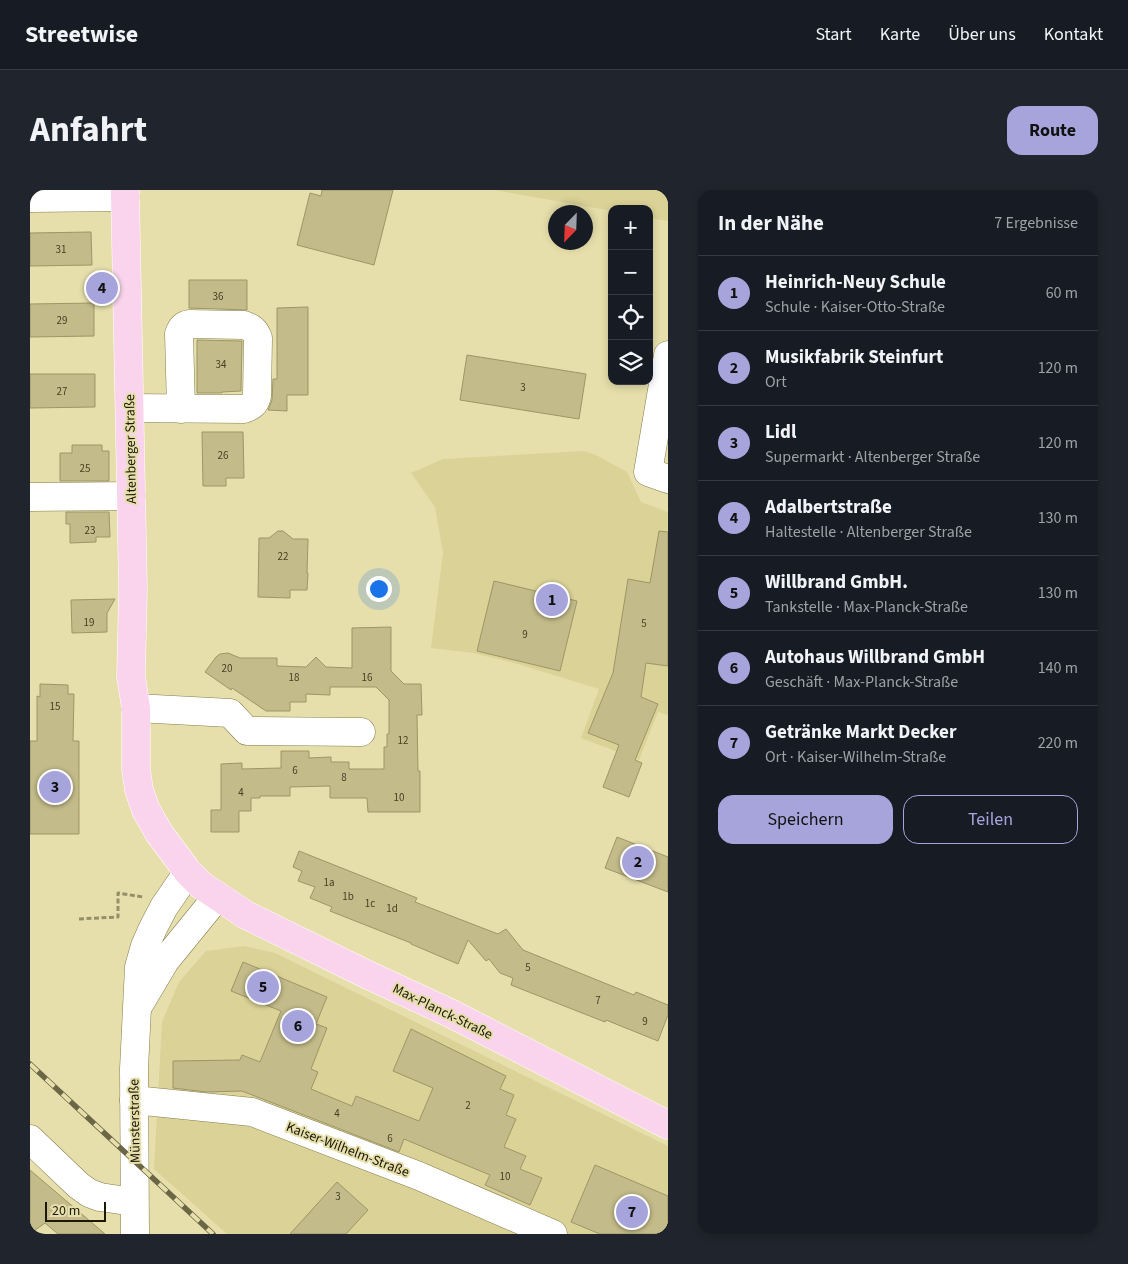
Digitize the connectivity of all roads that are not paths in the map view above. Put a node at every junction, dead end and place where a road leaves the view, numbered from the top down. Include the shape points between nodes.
1 (125, 193) edge
2 (30, 198) edge
3 (668, 355) edge
4 (130, 408) junction
5 (181, 408) dead end
6 (658, 475) edge
7 (131, 496) junction
8 (30, 497) edge
9 (136, 708) junction
10 (361, 732) dead end
11 (188, 872) junction
12 (217, 897) junction
13 (137, 1009) junction
14 (134, 1100) junction
15 (668, 1125) edge
16 (30, 1139) edge
17 (134, 1202) junction
18 (135, 1234) edge
19 (553, 1234) edge

1 - 2 street
1 - 4 main road, Altenberger Straße
3 - 6 street
4 - 5 street
4 - 7 main road, Altenberger Straße
7 - 8 street
7 - 9 main road, Altenberger Straße via 131,677
9 - 10 street via 230,713 247,731
9 - 11 main road, Altenberger Straße via 138,790 158,833
11 - 12 main road, Altenberger Straße
11 - 13 street, Münsterstraße via 164,907 145,946
12 - 13 street, Münsterstraße via 165,960
12 - 15 main road, Max-Planck-Straße via 246,915 452,1014
13 - 14 street, Münsterstraße
14 - 17 street, Münsterstraße
14 - 19 street, Kaiser-Wilhelm-Straße via 252,1112 419,1176
16 - 17 street via 89,1193 100,1198
17 - 18 street, Münsterstraße

